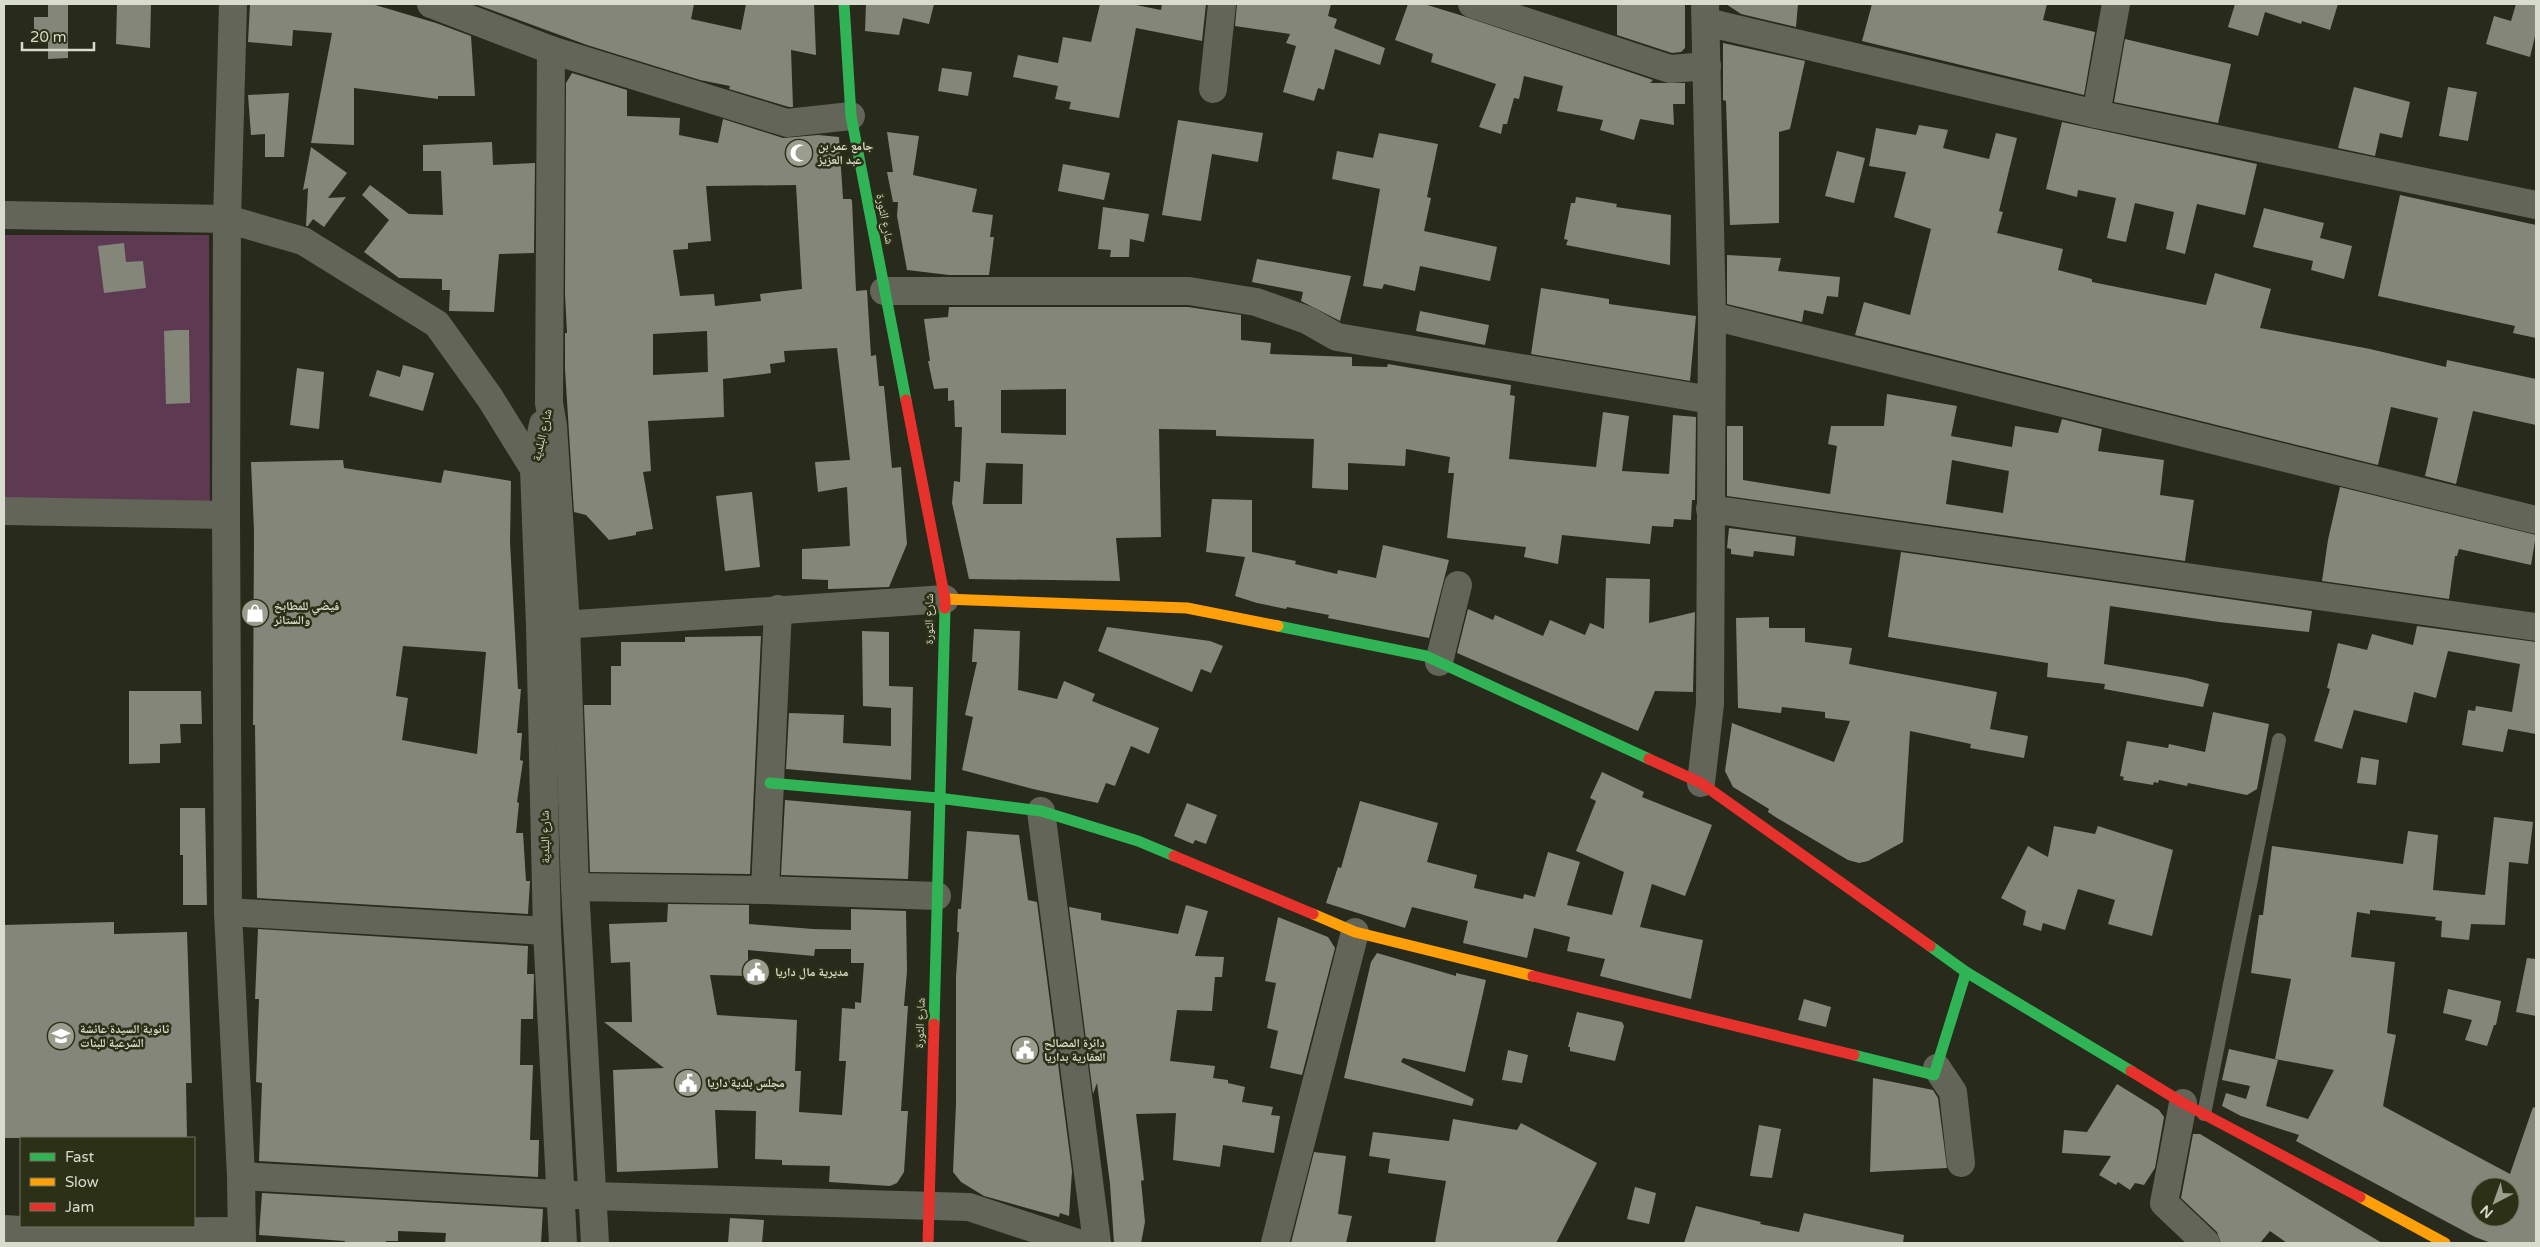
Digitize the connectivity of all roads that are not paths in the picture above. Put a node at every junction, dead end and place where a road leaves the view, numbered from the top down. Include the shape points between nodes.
1 (233, 4) edge
2 (430, 4) edge
3 (844, 4) edge
4 (1222, 4) edge
5 (1472, 4) edge
6 (2116, 4) edge
7 (1705, 13) edge
8 (551, 50) junction
9 (1707, 66) junction
10 (1213, 89) dead end
11 (2096, 114) junction
12 (852, 116) junction
13 (2536, 205) edge
14 (4, 215) edge
15 (227, 219) junction
16 (884, 291) junction
17 (1712, 316) junction
18 (1711, 400) junction
19 (549, 403) junction
20 (534, 469) junction
21 (1710, 509) junction
22 (4, 511) edge
23 (226, 515) junction
24 (2536, 520) edge
25 (1458, 585) dead end
26 (945, 599) junction
27 (778, 610) junction
28 (553, 625) junction
29 (2536, 627) edge
30 (1439, 662) junction
31 (2279, 740) dead end
32 (770, 783) junction
33 (1702, 783) junction
34 (938, 798) junction
35 (1041, 811) junction
36 (575, 887) junction
37 (765, 890) junction
38 (937, 896) junction
39 (228, 912) junction
40 (547, 931) junction
41 (1355, 932) junction
42 (1966, 972) junction
43 (1937, 1068) junction
44 (2193, 1108) junction
45 (1961, 1163) dead end
46 (241, 1176) junction
47 (560, 1194) junction
48 (593, 1196) junction
49 (928, 1204) junction
50 (4, 1229) edge
51 (140, 1237) edge
52 (242, 1237) edge
53 (563, 1243) edge
54 (595, 1243) edge
55 (928, 1243) edge
56 (1078, 1243) edge
57 (1097, 1243) edge
58 (1275, 1243) edge
59 (2206, 1243) edge
60 (2445, 1243) edge

1 - 15 street
2 - 8 street
3 - 12 street, شارع الثورة
4 - 10 street
5 - 9 street via 1670,69
6 - 11 street
7 - 9 street
7 - 11 street
8 - 12 street via 787,123
8 - 19 street
9 - 17 street
11 - 13 street
12 - 16 street, شارع الثورة
14 - 15 street
15 - 20 street via 303,241 437,324 490,398
15 - 23 street
16 - 18 street via 1189,291 1256,302 1307,320 1337,337
16 - 26 street, شارع الثورة
17 - 18 street
17 - 24 street
18 - 21 street
19 - 20 street, شارع البلدية
19 - 28 street, شارع البلدية via 553,426
20 - 28 street, شارع البلدية
21 - 29 street
21 - 33 street via 1710,704
22 - 23 street
23 - 39 street
25 - 30 street
26 - 27 street
26 - 30 street via 1187,608 1426,656
26 - 34 street, شارع الثورة
27 - 28 street
27 - 32 street
28 - 36 street, شارع البلدية
28 - 40 street, شارع البلدية
30 - 33 street
31 - 44 lane
32 - 34 street
32 - 37 street
33 - 42 street
34 - 35 street
34 - 38 street, شارع الثورة
35 - 41 street via 1138,841
35 - 57 street
36 - 37 street
36 - 48 street, شارع البلدية
37 - 38 street
38 - 49 street, شارع الثورة
39 - 40 street
39 - 46 street
40 - 47 street, شارع البلدية
41 - 43 street via 1934,1076
41 - 58 street
42 - 43 street
42 - 44 street
43 - 45 street via 1953,1092
44 - 59 street via 2164,1203
44 - 60 street
46 - 47 street
46 - 52 street
47 - 48 street
47 - 53 street, شارع البلدية
48 - 49 street
48 - 54 street, شارع البلدية
49 - 55 street, شارع الثورة
49 - 56 street via 969,1207
50 - 51 street
51 - 52 street

